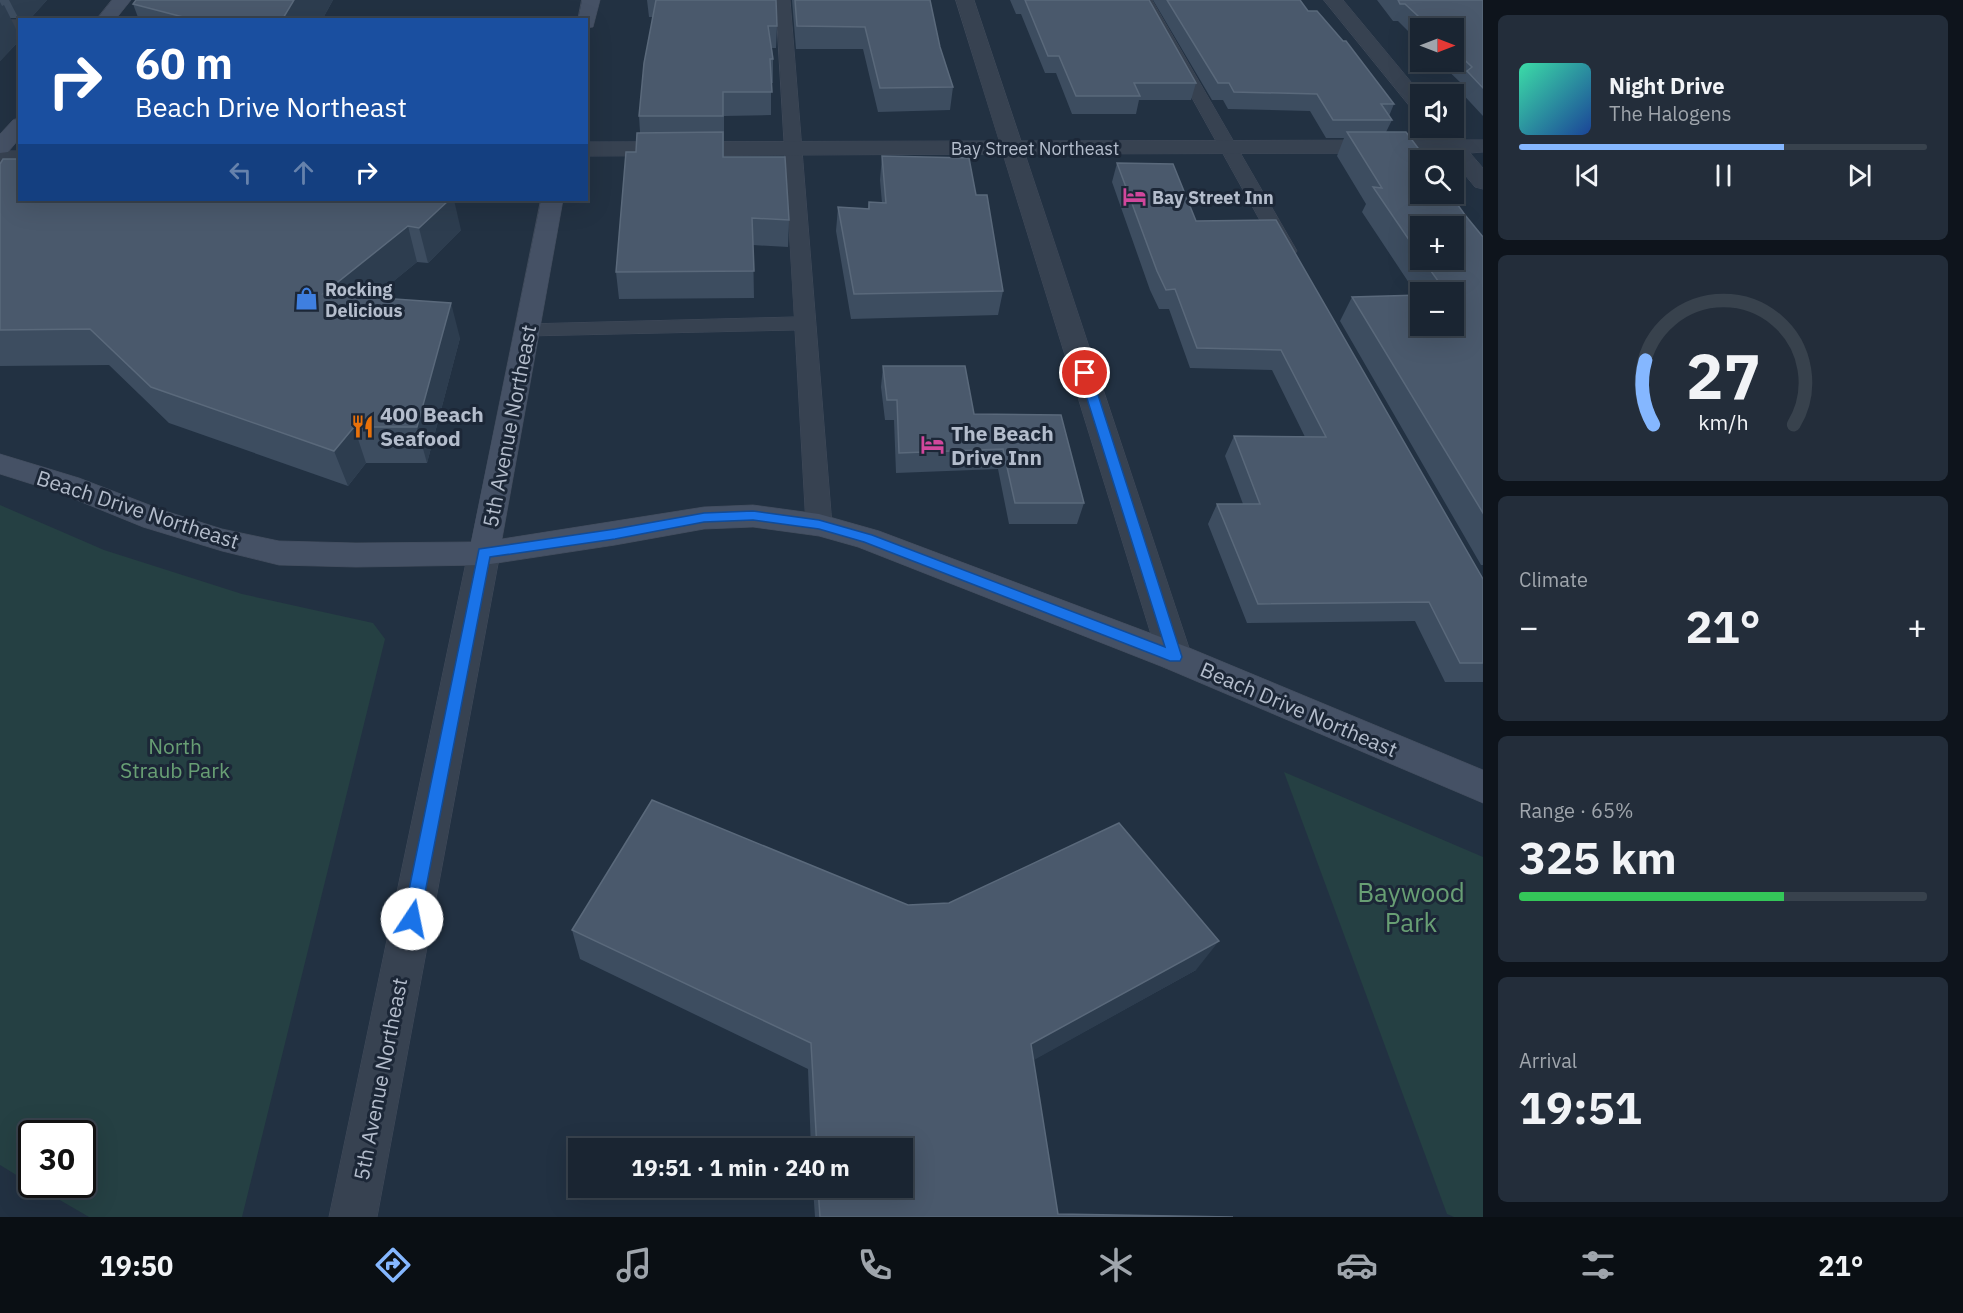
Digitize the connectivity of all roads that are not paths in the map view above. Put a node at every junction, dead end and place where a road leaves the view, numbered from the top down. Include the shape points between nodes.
1 (122, 0) edge
2 (591, 0) edge
3 (783, 0) edge
4 (965, 0) edge
5 (1145, 0) edge
6 (1333, 0) edge
7 (107, 18) edge
8 (587, 18) edge
9 (0, 26) edge
10 (18, 26) edge
11 (1410, 94) edge
12 (18, 126) edge
13 (1446, 138) edge
14 (1453, 146) junction
15 (1483, 146) edge
16 (0, 147) edge
17 (1013, 147) junction
18 (1228, 147) junction
19 (793, 148) junction
20 (588, 149) edge
21 (0, 158) edge
22 (18, 158) edge
23 (1483, 182) edge
24 (552, 201) edge
25 (1300, 273) edge
26 (806, 323) junction
27 (527, 330) junction
28 (0, 464) edge
29 (819, 525) junction
30 (484, 553) junction
31 (1175, 657) junction
32 (1483, 787) edge
33 (353, 1217) edge

1 - 7 street
2 - 8 street
3 - 19 lane
4 - 17 street
5 - 18 lane
6 - 11 street
9 - 10 street
12 - 16 street
13 - 14 street
14 - 15 street, Bay Street Northeast
14 - 18 street, Bay Street Northeast
14 - 23 street
17 - 18 street, Bay Street Northeast
17 - 19 street, Bay Street Northeast
17 - 31 street
18 - 25 lane
19 - 20 street, Bay Street Northeast
19 - 26 lane
21 - 22 street
24 - 27 street, 5th Avenue Northeast
26 - 27 lane
26 - 29 lane
27 - 30 street, 5th Avenue Northeast
28 - 30 street, Beach Drive Northeast via 68,485 165,523 279,553
29 - 30 street, Beach Drive Northeast via 753,516 704,518
29 - 31 street, Beach Drive Northeast via 868,539
30 - 33 street, 5th Avenue Northeast
31 - 32 street, Beach Drive Northeast

